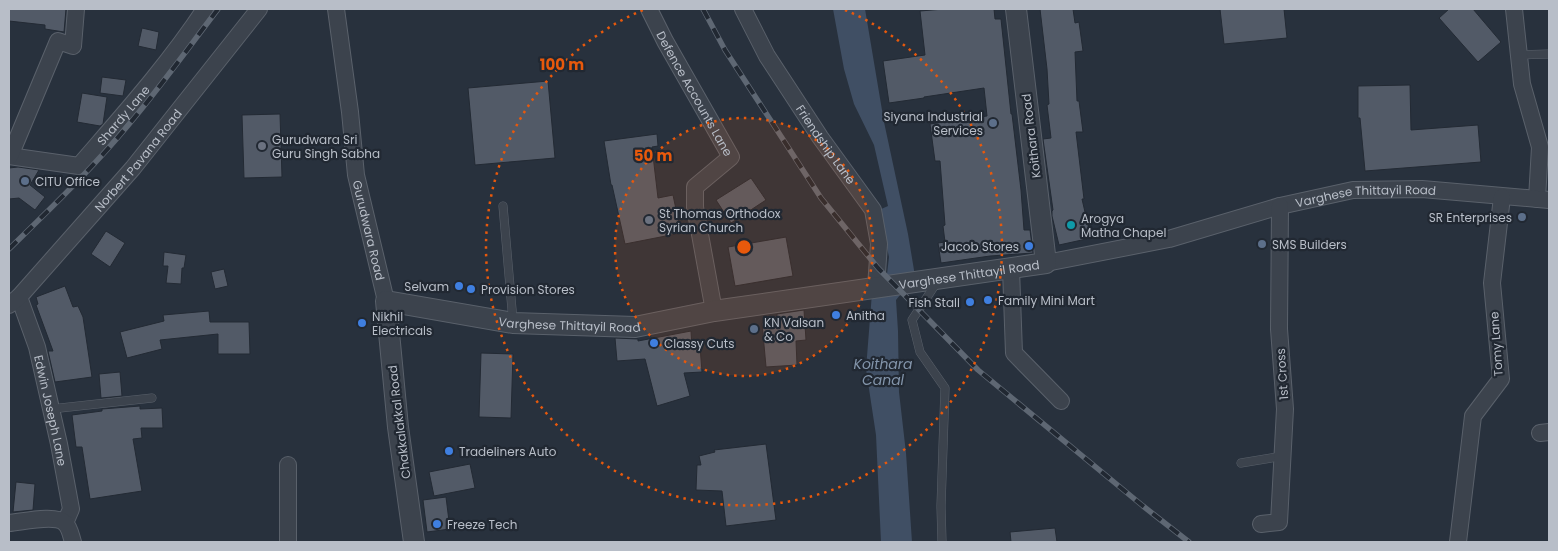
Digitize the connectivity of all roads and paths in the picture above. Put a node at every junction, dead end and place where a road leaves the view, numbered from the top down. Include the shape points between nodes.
1 (76, 9) edge
2 (205, 9) edge
3 (259, 9) edge
4 (336, 9) edge
5 (649, 9) edge
6 (743, 9) edge
7 (1016, 9) edge
8 (1514, 9) edge
9 (1549, 54) edge
10 (1519, 55) junction
11 (9, 156) edge
12 (1502, 197) junction
13 (1543, 199) edge
14 (503, 206) dead end
15 (1280, 206) junction
16 (1046, 264) junction
17 (1011, 269) junction
18 (940, 278) junction
19 (876, 287) junction
20 (14, 301) edge
21 (386, 301) junction
22 (714, 311) junction
23 (513, 323) junction
24 (152, 398) dead end
25 (1060, 401) dead end
26 (51, 409) junction
27 (1283, 456) junction
28 (1241, 463) dead end
29 (288, 465) dead end
30 (9, 523) edge
31 (65, 523) junction
32 (1261, 524) dead end
33 (73, 542) edge
34 (288, 542) edge
35 (414, 542) edge
36 (942, 542) edge
37 (1458, 542) edge

1 - 11 street, Shardy Lane via 73,46 58,41
2 - 11 street, Shardy Lane via 140,96 79,166
3 - 20 street, Norbert Pavana Road via 133,168
4 - 21 street, Gurudwara Road via 356,175
5 - 22 street, Defence Accounts Lane via 730,157 695,187 694,207
6 - 19 street, Friendship Lane via 767,56 820,137 874,210 879,244
7 - 16 street, Koithara Road
8 - 10 street
9 - 10 lane
10 - 13 street via 1522,84 1540,147
12 - 13 street, Varghese Thittayil Road
12 - 15 street, Varghese Thittayil Road via 1422,189 1353,190
12 - 37 street, Tomy Lane via 1492,283 1501,379 1473,416
14 - 23 lane
15 - 16 street, Varghese Thittayil Road via 1169,239
15 - 27 street, 1st Cross via 1279,330 1285,409
16 - 17 street, Varghese Thittayil Road
17 - 18 street, Varghese Thittayil Road
17 - 25 street via 1014,352
18 - 19 street, Varghese Thittayil Road
18 - 36 lane via 912,320 920,352 945,388
19 - 22 street, Varghese Thittayil Road
20 - 26 street, Edwin Joseph Lane via 37,347
21 - 23 street, Varghese Thittayil Road
21 - 35 street, Chakkalakkal Road via 398,427
22 - 23 street, Varghese Thittayil Road via 634,327
24 - 26 lane
26 - 31 street, Edwin Joseph Lane via 71,509
27 - 28 lane
27 - 32 street, 1st Cross via 1279,522
29 - 34 street
30 - 31 street via 55,518
31 - 33 street

